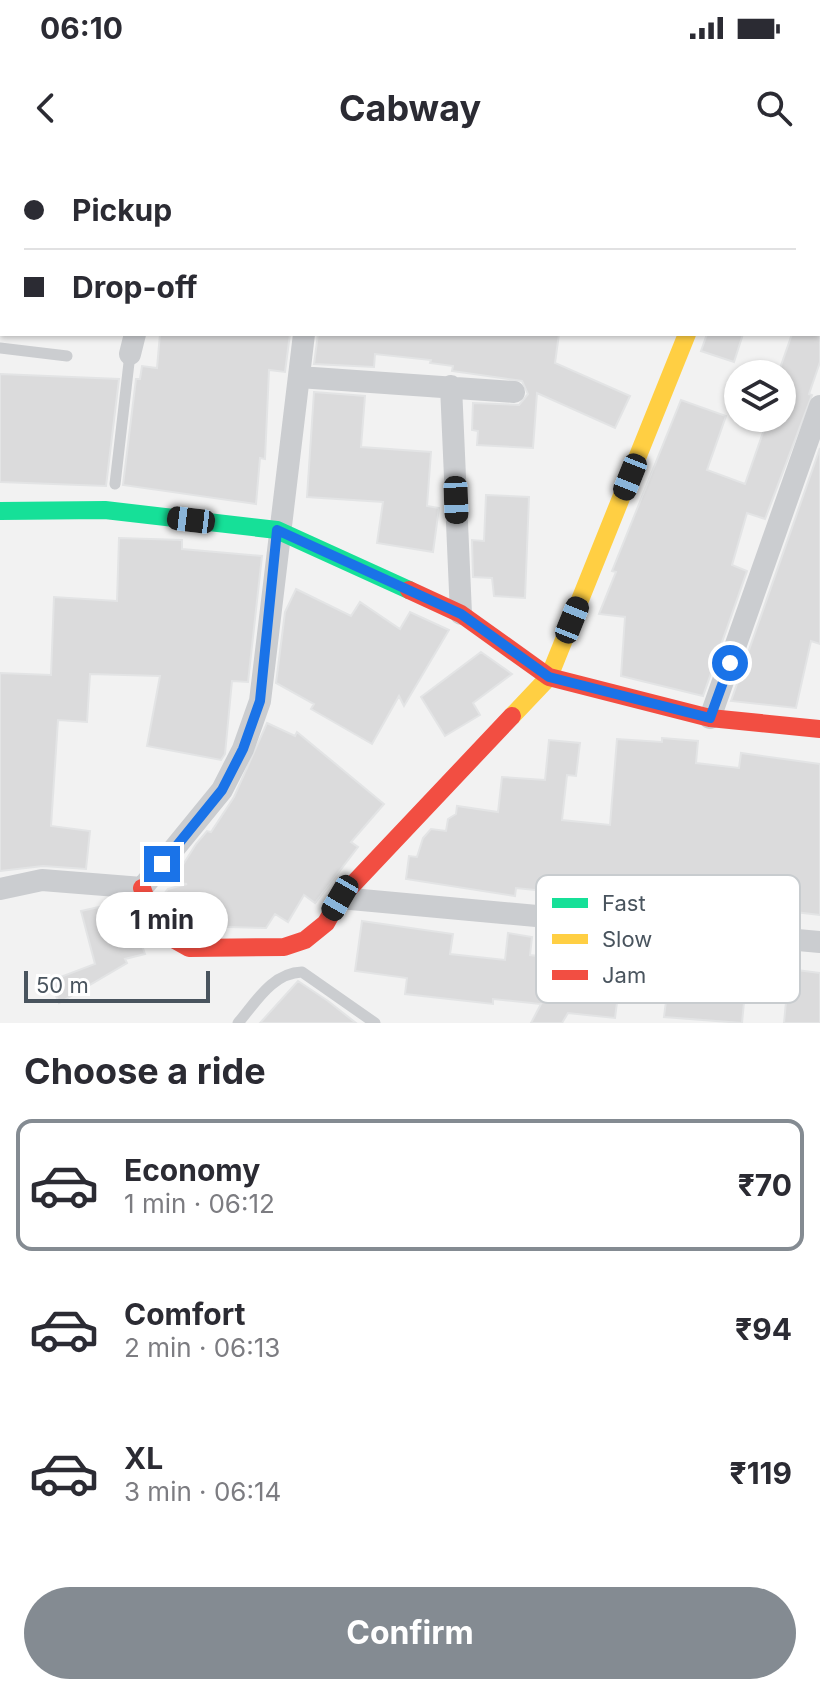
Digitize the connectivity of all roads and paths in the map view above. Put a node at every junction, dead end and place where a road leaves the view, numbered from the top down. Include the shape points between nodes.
1 (304, 336) edge
2 (686, 336) edge
3 (132, 344) edge
4 (0, 348) edge
5 (67, 356) dead end
6 (299, 377) junction
7 (451, 386) junction
8 (514, 392) dead end
9 (819, 413) edge
10 (115, 484) dead end
11 (0, 511) edge
12 (277, 530) junction
13 (461, 614) junction
14 (549, 677) junction
15 (710, 718) junction
16 (820, 729) edge
17 (142, 888) junction
18 (0, 889) edge
19 (340, 898) junction
20 (536, 916) edge
21 (800, 940) edge
22 (820, 942) edge
23 (238, 1023) edge
24 (375, 1023) edge

1 - 6 street
2 - 14 street
3 - 10 lane
4 - 5 lane
6 - 7 street
6 - 12 street
7 - 8 street
7 - 13 street
9 - 15 street
11 - 12 street via 105,510
12 - 13 street
12 - 17 street via 260,701 243,749 222,790
13 - 14 street
14 - 15 street
14 - 19 street
15 - 16 street
17 - 18 street via 42,880
17 - 19 street via 157,930 189,948 284,947 305,940 326,923
19 - 20 street
21 - 22 street
23 - 24 lane via 277,979 302,972

